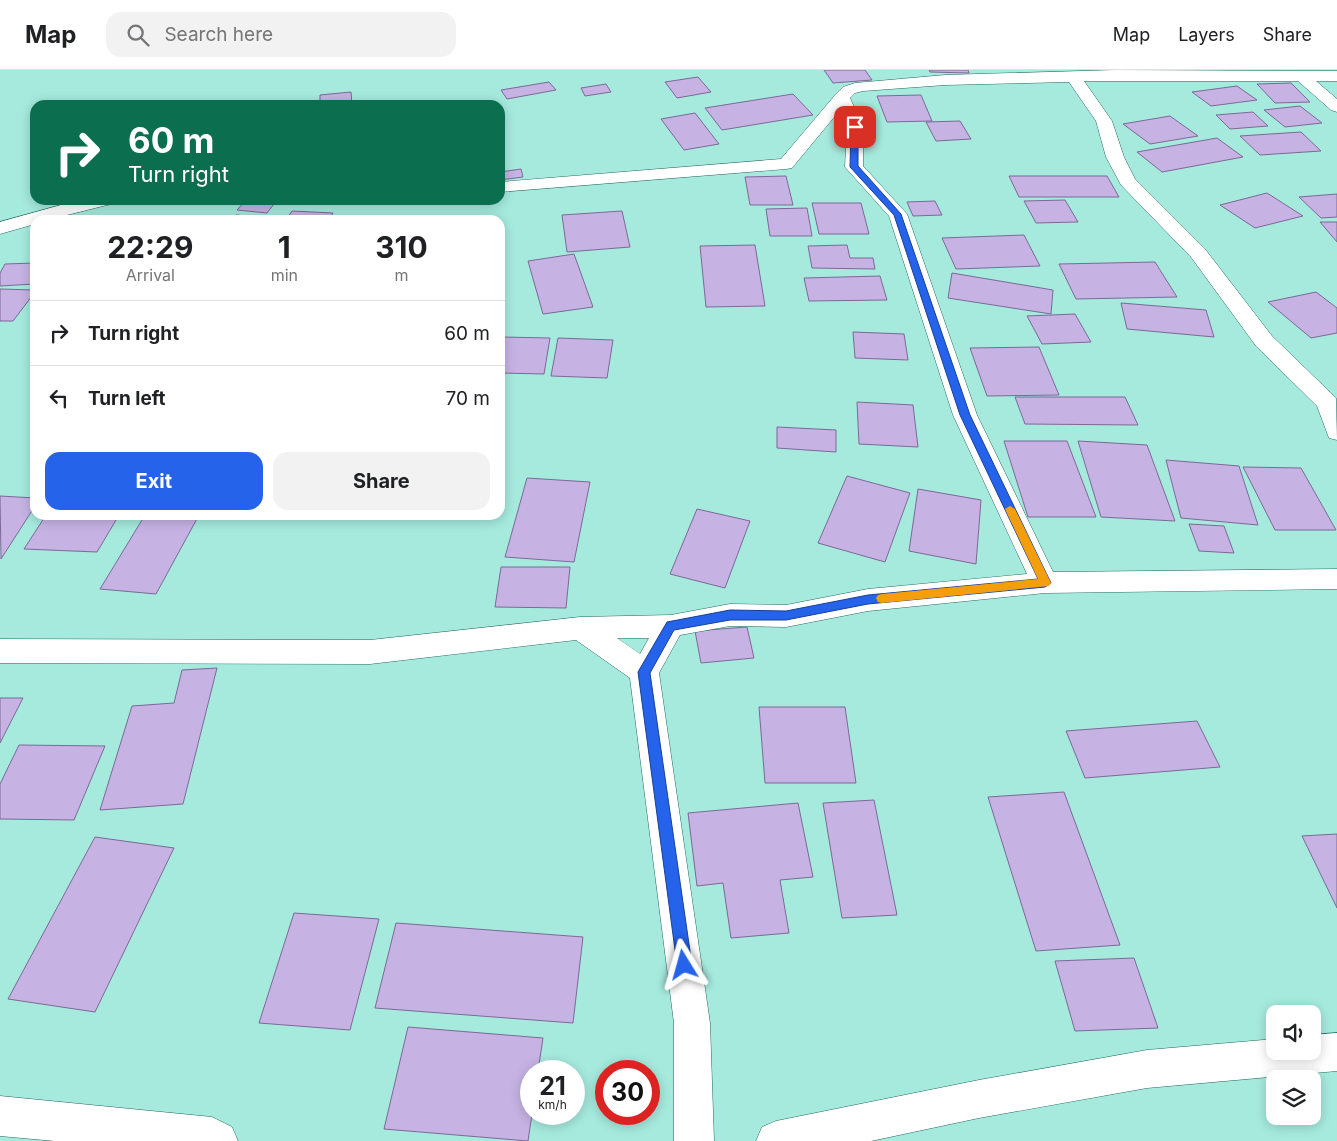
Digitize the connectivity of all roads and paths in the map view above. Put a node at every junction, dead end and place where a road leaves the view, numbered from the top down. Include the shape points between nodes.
1 (1122, 73) edge
2 (1337, 76) edge
3 (1303, 77) junction
4 (1074, 78) junction
5 (842, 97) junction
6 (1337, 107) edge
7 (505, 188) edge
8 (81, 205) edge
9 (44, 215) edge
10 (30, 219) edge
11 (0, 228) edge
12 (1337, 432) edge
13 (1337, 579) edge
14 (1045, 583) junction
15 (671, 626) junction
16 (580, 628) junction
17 (0, 651) edge
18 (644, 672) junction
19 (1337, 1052) edge
20 (0, 1116) edge
21 (218, 1141) edge
22 (694, 1141) edge
23 (776, 1141) edge

1 - 3 street
1 - 4 street
2 - 3 street
3 - 6 street
4 - 5 street via 880,84 849,90
4 - 12 street via 1104,122 1127,181 1198,253 1264,341 1328,403
5 - 7 street via 786,164
5 - 14 street via 855,127 854,167 898,214 965,415
8 - 9 street
10 - 11 street
13 - 14 street
14 - 15 street via 868,600 786,616 730,615
15 - 16 street
15 - 18 street
16 - 17 street via 370,652
16 - 18 street
18 - 22 street via 692,1023
19 - 23 street via 1148,1069 979,1099
20 - 21 street via 212,1137

